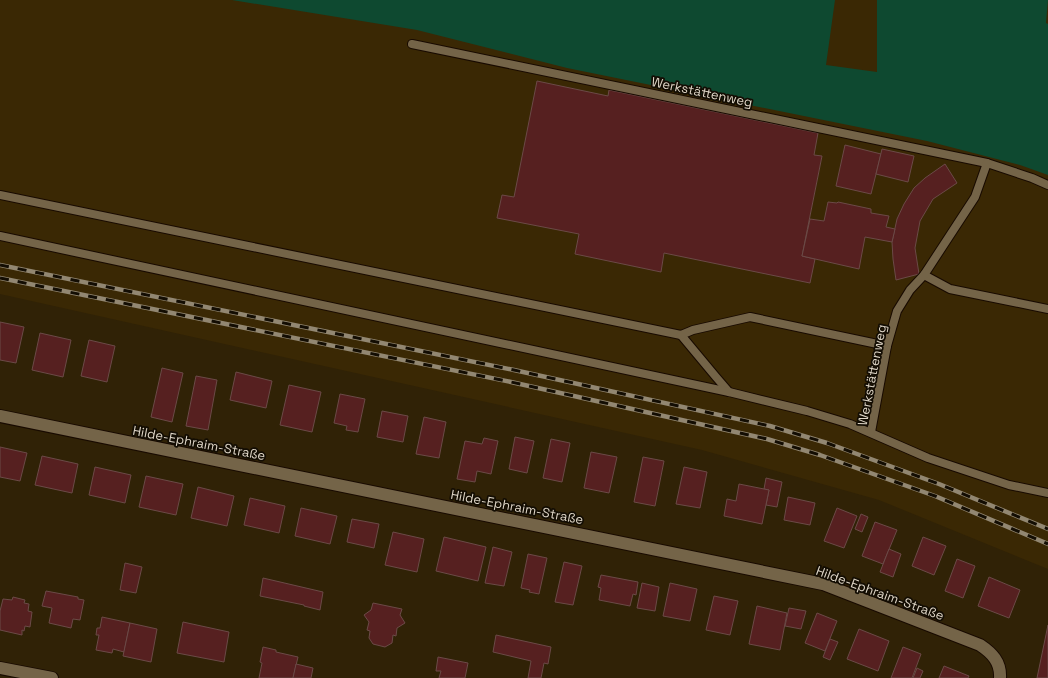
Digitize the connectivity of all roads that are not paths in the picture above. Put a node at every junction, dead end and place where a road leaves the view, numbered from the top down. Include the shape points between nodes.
1 (412, 44) dead end
2 (988, 163) junction
3 (1048, 185) edge
4 (0, 194) edge
5 (0, 236) edge
6 (924, 276) junction
7 (1048, 309) edge
8 (682, 335) junction
9 (887, 346) junction
10 (729, 392) junction
11 (0, 416) edge
12 (871, 432) junction
13 (1048, 493) edge
14 (0, 668) edge
15 (52, 678) edge
16 (1000, 678) edge

1 - 2 lane, Werkstättenweg
2 - 3 lane, Werkstättenweg
2 - 6 lane, Werkstättenweg via 974,197
4 - 8 lane
5 - 10 lane
6 - 7 lane via 950,289
6 - 9 lane, Werkstättenweg via 910,290 897,312
8 - 9 lane via 693,330 750,317
8 - 10 lane
9 - 12 lane, Werkstättenweg
10 - 12 lane via 807,411
11 - 16 street, Hilde-Ephraim-Straße via 823,584 980,645 991,652 997,662
12 - 13 lane, Werkstättenweg via 928,458 1009,485
14 - 15 street

